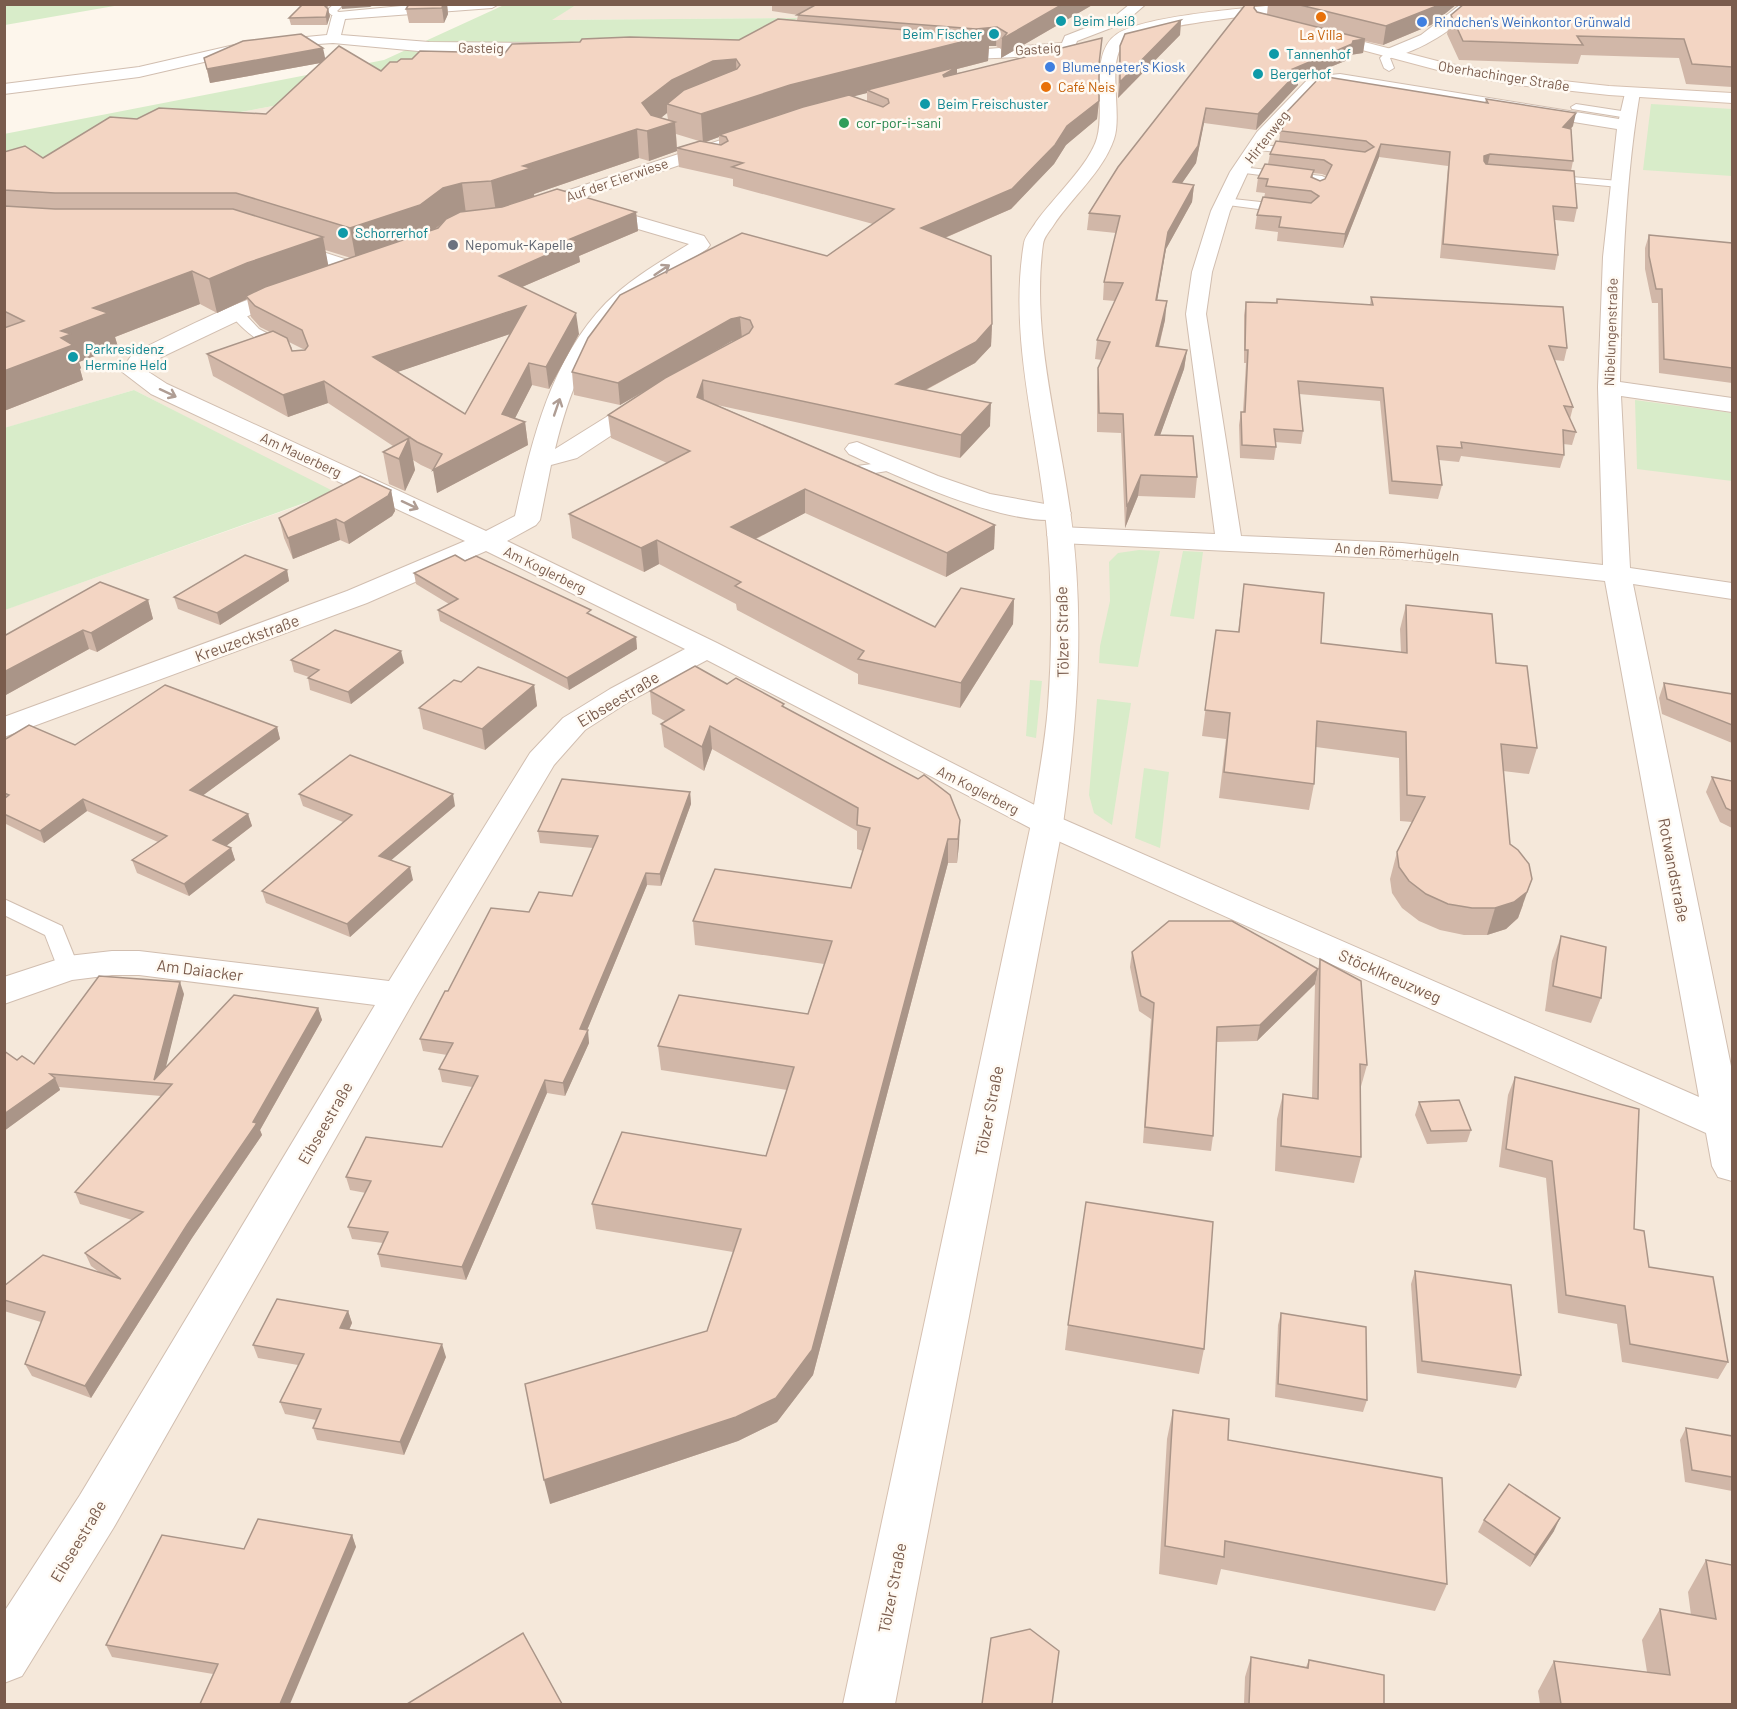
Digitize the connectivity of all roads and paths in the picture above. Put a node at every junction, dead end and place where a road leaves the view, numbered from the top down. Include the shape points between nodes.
1 (492, 4) edge
2 (1139, 4) edge
3 (1320, 4) edge
4 (1470, 4) edge
5 (1178, 7) dead end
6 (1156, 8) dead end
7 (1260, 8) edge
8 (339, 10) edge
9 (1229, 14) junction
10 (1170, 22) junction
11 (1304, 30) edge
12 (333, 39) junction
13 (1069, 47) junction
14 (1111, 48) junction
15 (563, 49) edge
16 (927, 52) edge
17 (1390, 60) junction
18 (974, 71) edge
19 (4, 89) edge
20 (1632, 92) junction
21 (1732, 98) edge
22 (1576, 107) dead end
23 (1627, 120) junction
24 (734, 141) edge
25 (675, 143) dead end
26 (1256, 147) junction
27 (700, 152) junction
28 (1311, 154) edge
29 (721, 159) edge
30 (1241, 170) junction
31 (1531, 176) edge
32 (1619, 184) junction
33 (1317, 190) edge
34 (559, 200) junction
35 (1224, 202) junction
36 (1298, 210) edge
37 (518, 213) edge
38 (265, 240) edge
39 (373, 262) edge
40 (352, 268) junction
41 (237, 314) junction
42 (301, 356) edge
43 (1610, 387) junction
44 (669, 388) edge
45 (1732, 405) edge
46 (857, 460) dead end
47 (539, 461) junction
48 (1059, 524) junction
49 (487, 541) junction
50 (1229, 542) junction
51 (1617, 574) junction
52 (1732, 591) edge
53 (707, 649) junction
54 (4, 728) edge
55 (1047, 824) junction
56 (4, 906) edge
57 (68, 968) junction
58 (4, 991) edge
59 (399, 996) junction
60 (1728, 1125) edge
61 (1732, 1166) edge
62 (4, 1658) edge
63 (869, 1704) edge

1 - 8 street
2 - 13 street via 1119,20 1070,39
3 - 7 street
4 - 17 street
5 - 9 street
6 - 10 street
7 - 9 street
7 - 9 street via 1280,25
8 - 12 street
9 - 10 street
10 - 14 street via 1131,33
11 - 17 street, Oberhachinger Straße
12 - 15 street, Gasteig via 429,47
12 - 19 street, Gasteig via 243,48 139,72
13 - 14 street
13 - 16 street, Gasteig via 975,55
13 - 18 street
14 - 48 street, Tölzer Straße via 1107,67 1110,119 1105,141 1034,240 1032,335
17 - 20 street, Oberhachinger Straße via 1511,80
20 - 21 street, Oberhachinger Straße
20 - 23 street, Nibelungenstraße
22 - 23 lane
23 - 26 street, Hirtenweg via 1328,78 1311,84
23 - 32 street, Nibelungenstraße
24 - 27 street, Auf der Eierwiese
25 - 27 street
26 - 28 lane
26 - 30 street, Hirtenweg
27 - 29 lane
27 - 34 street, Auf der Eierwiese
30 - 33 lane via 1322,180
30 - 35 street, Hirtenweg
31 - 32 lane
32 - 43 street, Nibelungenstraße
34 - 37 street, Auf der Eierwiese
47 -> 34 street, Am Koglerberg via 578,355 597,325 643,283 700,245 697,240
35 - 36 lane
35 - 50 street, Hirtenweg via 1203,256 1196,314
38 - 40 street
39 - 40 street
40 - 41 street
41 - 42 lane via 254,332
41 -> 49 street, Am Mauerberg via 141,358 132,371 159,389
43 - 45 street
43 - 51 street, Nibelungenstraße
44 - 47 street via 568,453
46 - 48 street via 894,466
47 - 49 street, Am Koglerberg via 527,520
48 - 50 street, An den Römerhügeln
48 - 55 street, Tölzer Straße via 1063,705
49 - 53 street, Am Koglerberg
49 - 54 street, Kreuzeckstraße via 357,597
50 - 51 street, An den Römerhügeln via 1402,551
51 - 52 street, An den Römerhügeln
51 - 60 street, Rotwandstraße
53 - 55 street, Am Koglerberg
53 - 59 street, Eibseestraße via 574,724 541,760
55 - 60 street, Stöcklkreuzweg
55 - 63 street, Tölzer Straße
56 - 57 lane via 54,931
57 - 58 street, Am Daiacker
57 - 59 street, Am Daiacker via 140,963
59 - 62 street, Eibseestraße via 97,1511
60 - 61 street, Rotwandstraße

